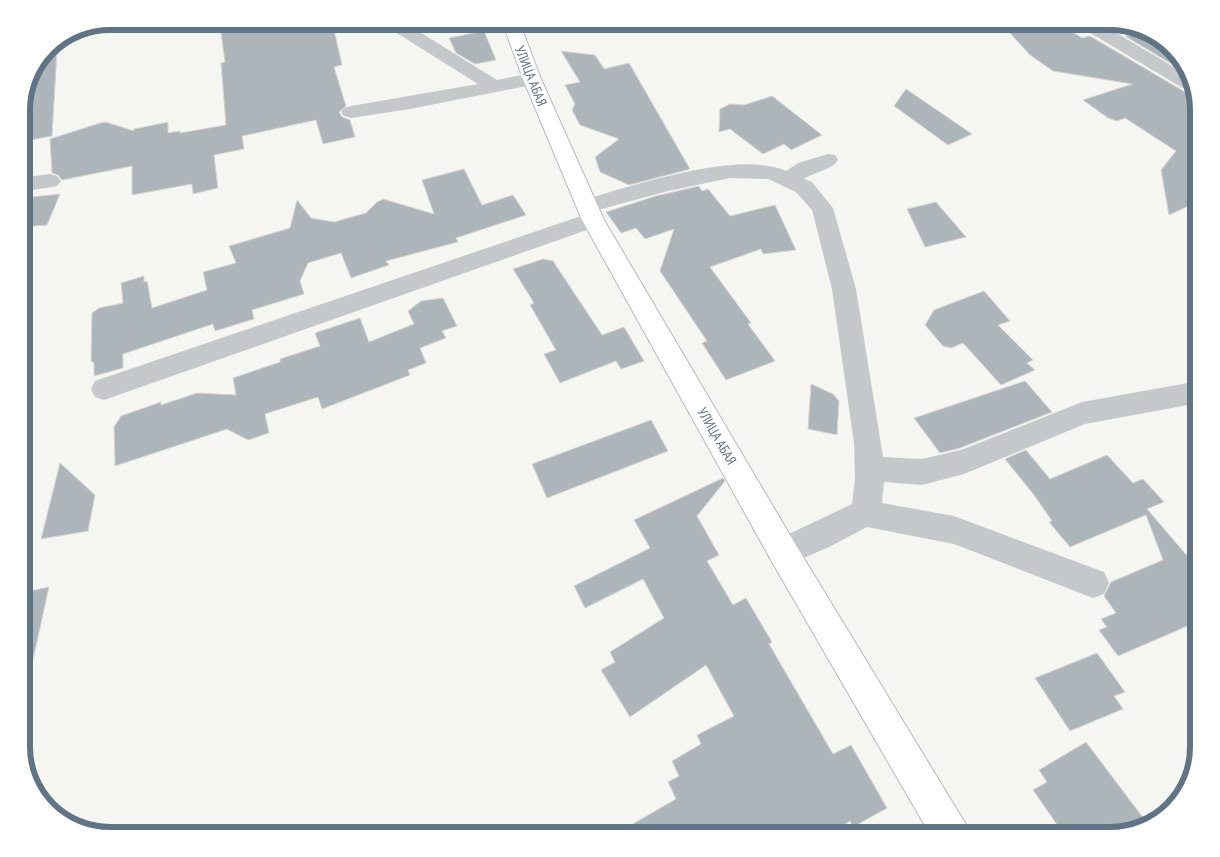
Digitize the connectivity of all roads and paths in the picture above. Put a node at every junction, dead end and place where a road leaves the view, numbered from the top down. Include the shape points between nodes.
1 (404, 30) edge
2 (513, 30) edge
3 (1098, 30) edge
4 (532, 79) junction
5 (1185, 81) edge
6 (495, 87) junction
7 (351, 112) dead end
8 (828, 160) dead end
9 (789, 179) junction
10 (50, 181) dead end
11 (30, 184) edge
12 (590, 213) junction
13 (104, 389) dead end
14 (1190, 394) edge
15 (870, 469) junction
16 (865, 513) junction
17 (783, 552) junction
18 (1093, 584) dead end
19 (947, 827) edge

1 - 6 street
2 - 4 main road, УЛИЦА АБАЯ
3 - 5 street
4 - 6 street
4 - 12 main road, УЛИЦА АБАЯ
6 - 7 street
8 - 9 street via 805,168
9 - 12 street via 771,172 730,171 667,184
9 - 15 street via 804,187 822,208 844,289
10 - 11 street
12 - 13 street
12 - 17 main road, УЛИЦА АБАЯ
14 - 15 street via 1082,413 964,462 922,472
15 - 16 street
16 - 17 street
16 - 18 street via 954,530
17 - 19 main road, УЛИЦА АБАЯ

